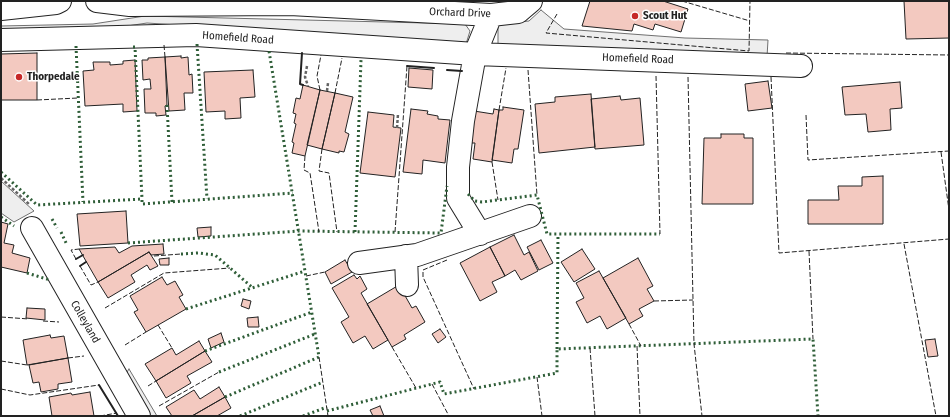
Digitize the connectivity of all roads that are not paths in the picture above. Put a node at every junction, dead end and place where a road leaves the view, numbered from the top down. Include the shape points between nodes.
1 (60, 1) edge
2 (97, 1) edge
3 (531, 1) edge
4 (290, 3) edge
5 (1, 8) edge
6 (490, 15) junction
7 (1, 40) edge
8 (475, 54) junction
9 (801, 66) dead end
10 (530, 216) dead end
11 (32, 228) road end
12 (480, 234) junction
13 (406, 256) junction
14 (358, 263) dead end
15 (407, 285) dead end
16 (139, 416) edge

1 - 5 street
2 - 4 street, Orchard Drive via 130,5
3 - 6 street, Orchard Drive via 518,12
4 - 6 street, Orchard Drive
6 - 8 street
7 - 8 street, Homefield Road via 196,35
8 - 9 street, Homefield Road
8 - 12 street via 463,121 458,167 458,198
10 - 12 street
11 - 16 street, Colleyland
12 - 13 street via 417,255
13 - 14 street
13 - 15 street

